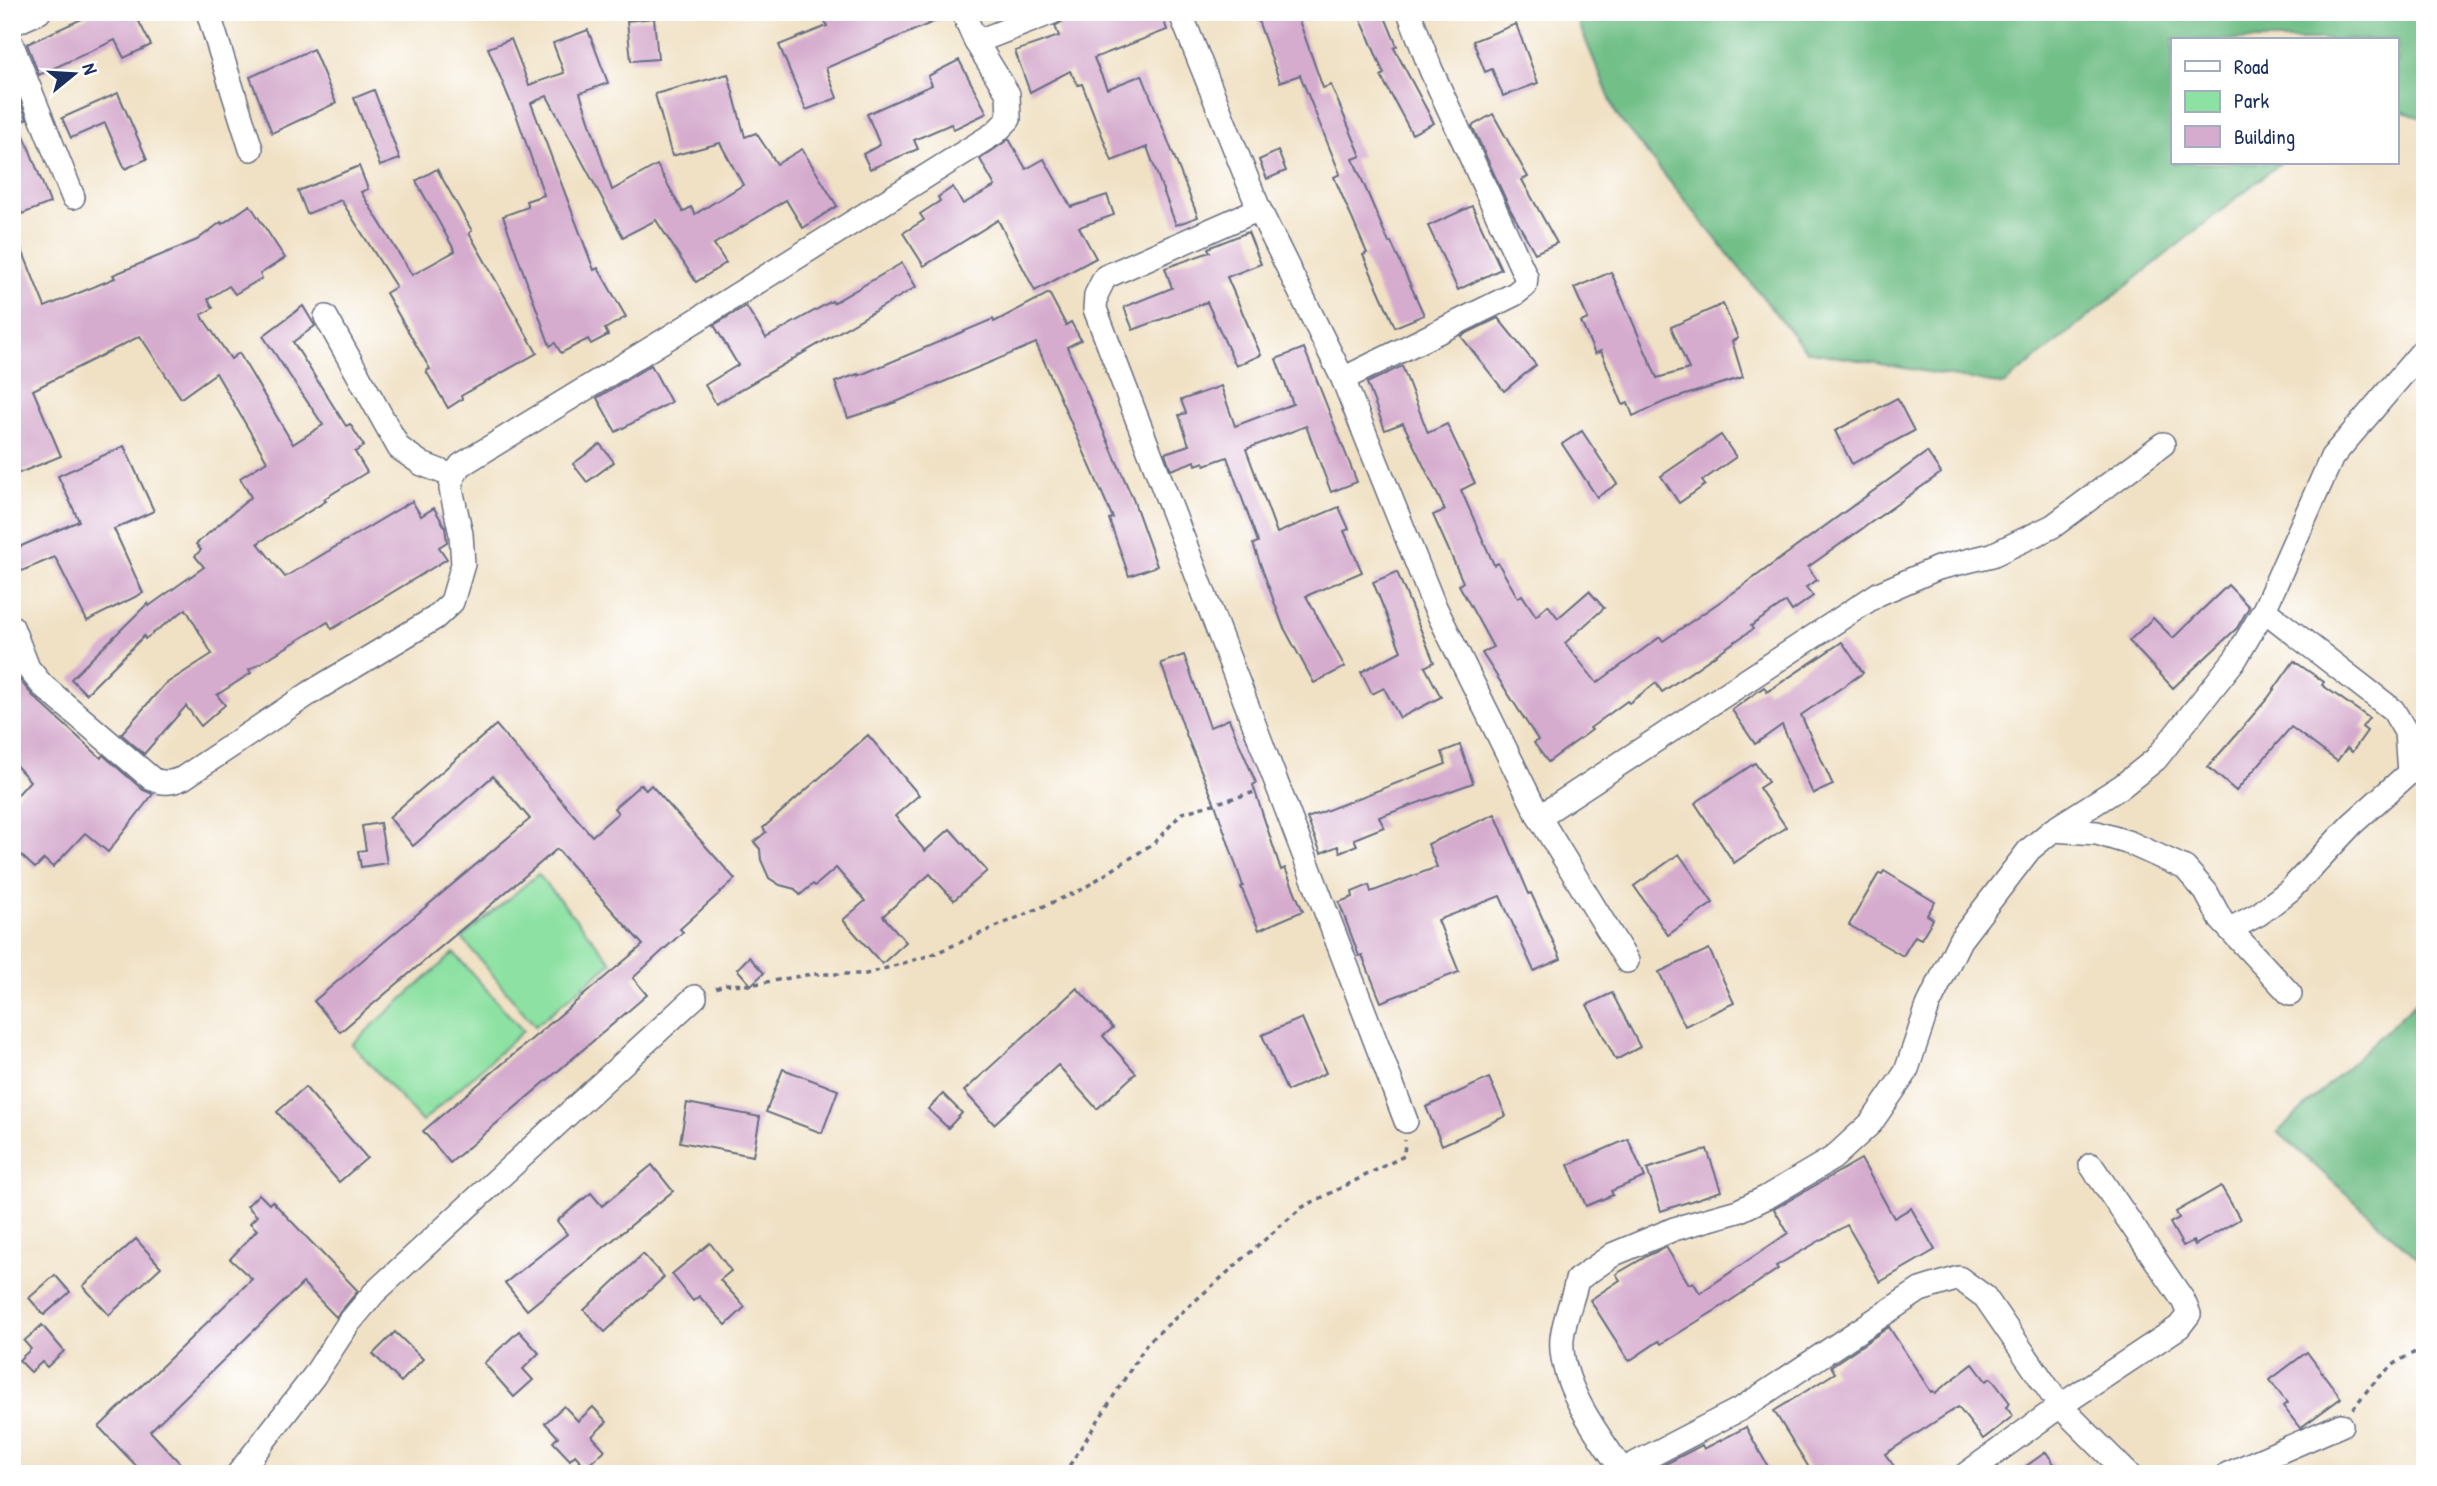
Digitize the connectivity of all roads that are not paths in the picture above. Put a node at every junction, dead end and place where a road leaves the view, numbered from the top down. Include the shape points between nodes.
1 (39, 12) edge
2 (208, 12) edge
3 (963, 12) edge
4 (1053, 12) edge
5 (1180, 12) edge
6 (1409, 12) edge
7 (12, 24) edge
8 (976, 42) junction
9 (12, 45) edge
10 (251, 149) dead end
11 (73, 197) dead end
12 (1259, 209) junction
13 (326, 317) dead end
14 (2425, 348) edge
15 (1343, 379) junction
16 (2163, 443) dead end
17 (453, 476) junction
18 (2264, 610) junction
19 (12, 627) edge
20 (1539, 817) junction
21 (2053, 830) junction
22 (2230, 929) junction
23 (1627, 961) dead end
24 (2290, 995) dead end
25 (695, 997) road end
26 (1406, 1121) road end
27 (2091, 1166) dead end
28 (2060, 1406) junction
29 (2341, 1425) road end
30 (1620, 1472) edge
31 (239, 1474) edge
32 (1966, 1474) edge
33 (2128, 1474) edge
34 (2228, 1474) edge

1 - 7 street
2 - 10 street
3 - 8 street
4 - 8 street
5 - 12 street
6 - 15 street via 1526,277 1525,286
8 - 17 street via 1007,94 1009,119 995,133 461,465
9 - 11 street
12 - 15 street
12 - 26 street via 1105,276 1096,295 1096,309
13 - 17 street via 399,448 422,464
14 - 18 street via 2332,457
15 - 20 street via 1433,603
16 - 20 street via 2053,526 1992,555 1938,568 1878,594
17 - 19 street via 463,564 452,602 435,618 171,783 152,779 42,685 28,668
18 - 21 street via 2236,658 2156,759
18 - 22 street via 2393,710 2406,732 2409,773 2352,824 2290,890
20 - 23 street
21 - 22 street via 2097,833 2185,868
21 - 30 street via 2029,850 1960,940 1928,1006 1906,1072 1857,1138 1833,1158 1767,1197 1614,1254 1577,1280 1562,1337 1563,1358 1571,1387
22 - 24 street
25 - 31 street via 374,1293
27 - 28 street via 2189,1314 2179,1327
28 - 30 street via 1986,1297 1959,1278 1920,1290 1742,1408
28 - 32 street
28 - 33 street
29 - 34 street

